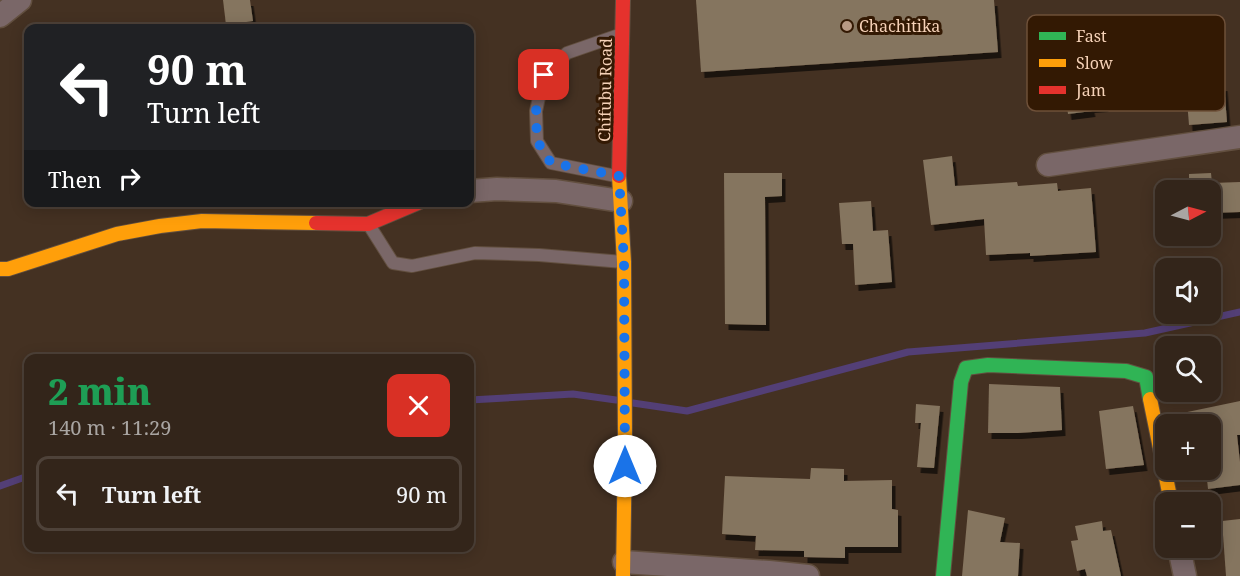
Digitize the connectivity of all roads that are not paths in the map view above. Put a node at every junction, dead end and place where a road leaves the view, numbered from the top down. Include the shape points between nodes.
1 (20, 0) edge
2 (623, 0) edge
3 (0, 16) edge
4 (623, 34) junction
5 (1240, 136) edge
6 (1048, 165) dead end
7 (619, 176) junction
8 (474, 191) edge
9 (621, 201) junction
10 (408, 207) edge
11 (368, 224) junction
12 (624, 262) junction
13 (0, 269) edge
14 (1169, 492) edge
15 (1181, 558) edge
16 (623, 569) edge
17 (808, 576) edge
18 (943, 576) edge
19 (1185, 576) edge

1 - 3 street
2 - 4 street, Chifubu Road
4 - 7 street, Chifubu Road
4 - 7 lane via 567,52 544,75 536,111 537,141 551,163
5 - 6 street
7 - 9 street, Chifubu Road
8 - 9 street via 556,191
9 - 12 street, Chifubu Road
10 - 11 street
11 - 12 lane via 393,263 412,266 475,253
11 - 13 street via 202,221 160,226 117,234
12 - 16 street, Chifubu Road
14 - 18 street via 1146,377 1126,371 988,364 966,368 961,382
15 - 19 street
16 - 17 street

